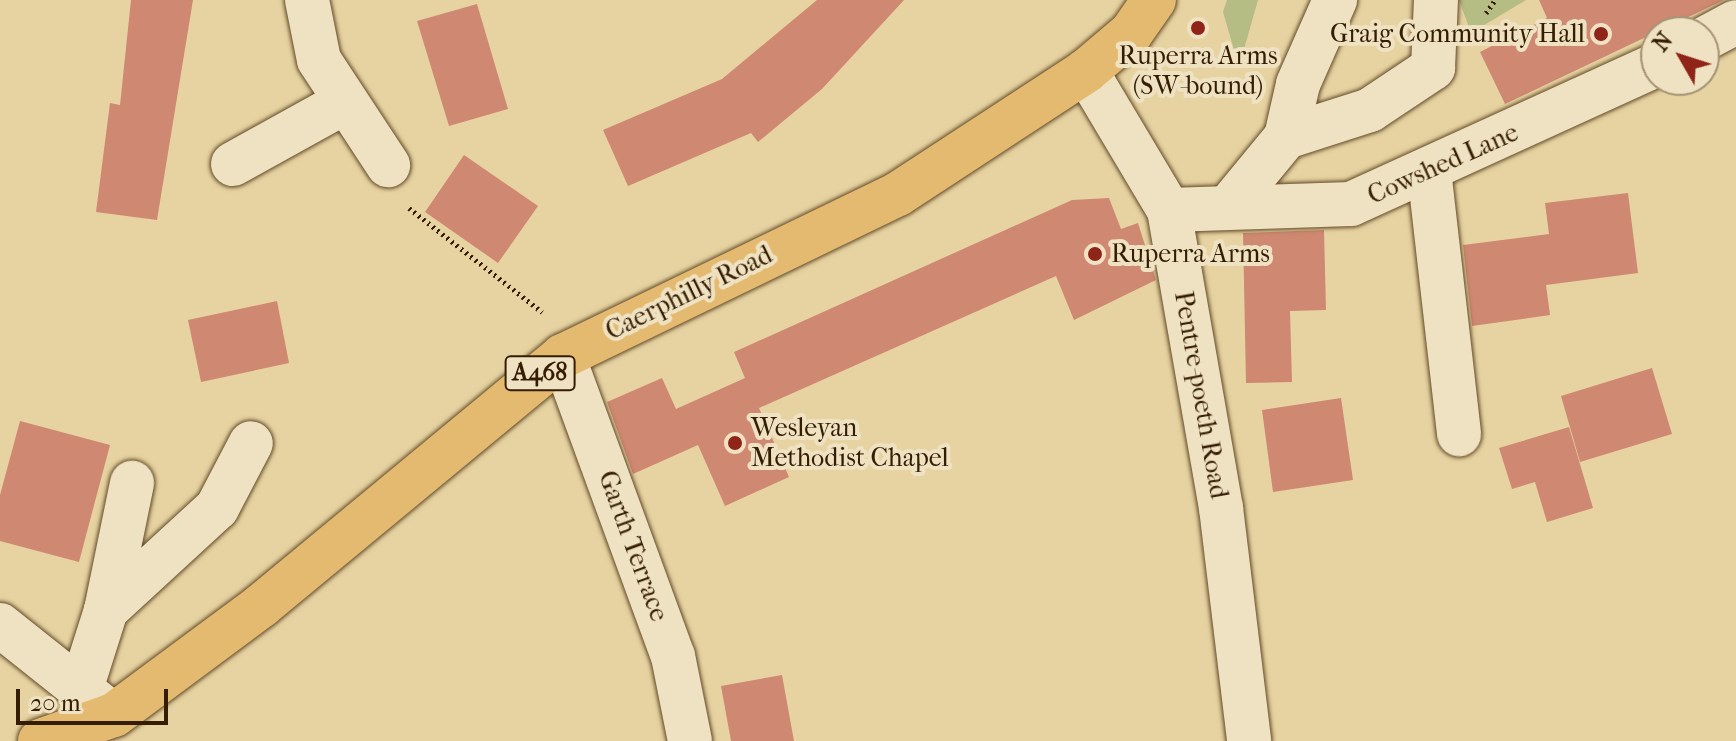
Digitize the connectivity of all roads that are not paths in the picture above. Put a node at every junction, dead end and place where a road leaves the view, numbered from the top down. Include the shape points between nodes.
1 (307, 0) edge
2 (1154, 0) edge
3 (1335, 0) edge
4 (1436, 0) edge
5 (1086, 71) junction
6 (1640, 72) edge
7 (345, 102) junction
8 (1286, 137) junction
9 (233, 164) dead end
10 (388, 165) road end
11 (1429, 170) junction
12 (1230, 205) junction
13 (1169, 210) junction
14 (563, 356) junction
15 (1459, 434) dead end
16 (251, 443) dead end
17 (132, 483) dead end
18 (106, 610) junction
19 (0, 625) edge
20 (81, 689) junction
21 (114, 715) junction
22 (40, 741) edge
23 (690, 741) edge
24 (1249, 741) edge

1 - 7 street via 319,60
2 - 5 main road, Caerphilly Road / A468 via 1131,33
3 - 8 street via 1298,84
4 - 8 street via 1433,68 1370,110
5 - 13 street, Pentre-poeth Road
5 - 14 main road, Caerphilly Road / A468 via 898,194
6 - 11 street, Cowshed Lane
7 - 9 street
7 - 10 street
8 - 12 street
11 - 12 street, Cowshed Lane via 1351,204
11 - 15 street
12 - 13 street, Cowshed Lane
13 - 24 street, Pentre-poeth Road via 1221,508
14 - 21 main road, Caerphilly Road / A468 via 262,605
14 - 23 street, Garth Terrace via 673,656
16 - 18 street via 217,508
17 - 18 street
18 - 20 street
19 - 20 street
20 - 21 street
21 - 22 main road, Caerphilly Road / A468

